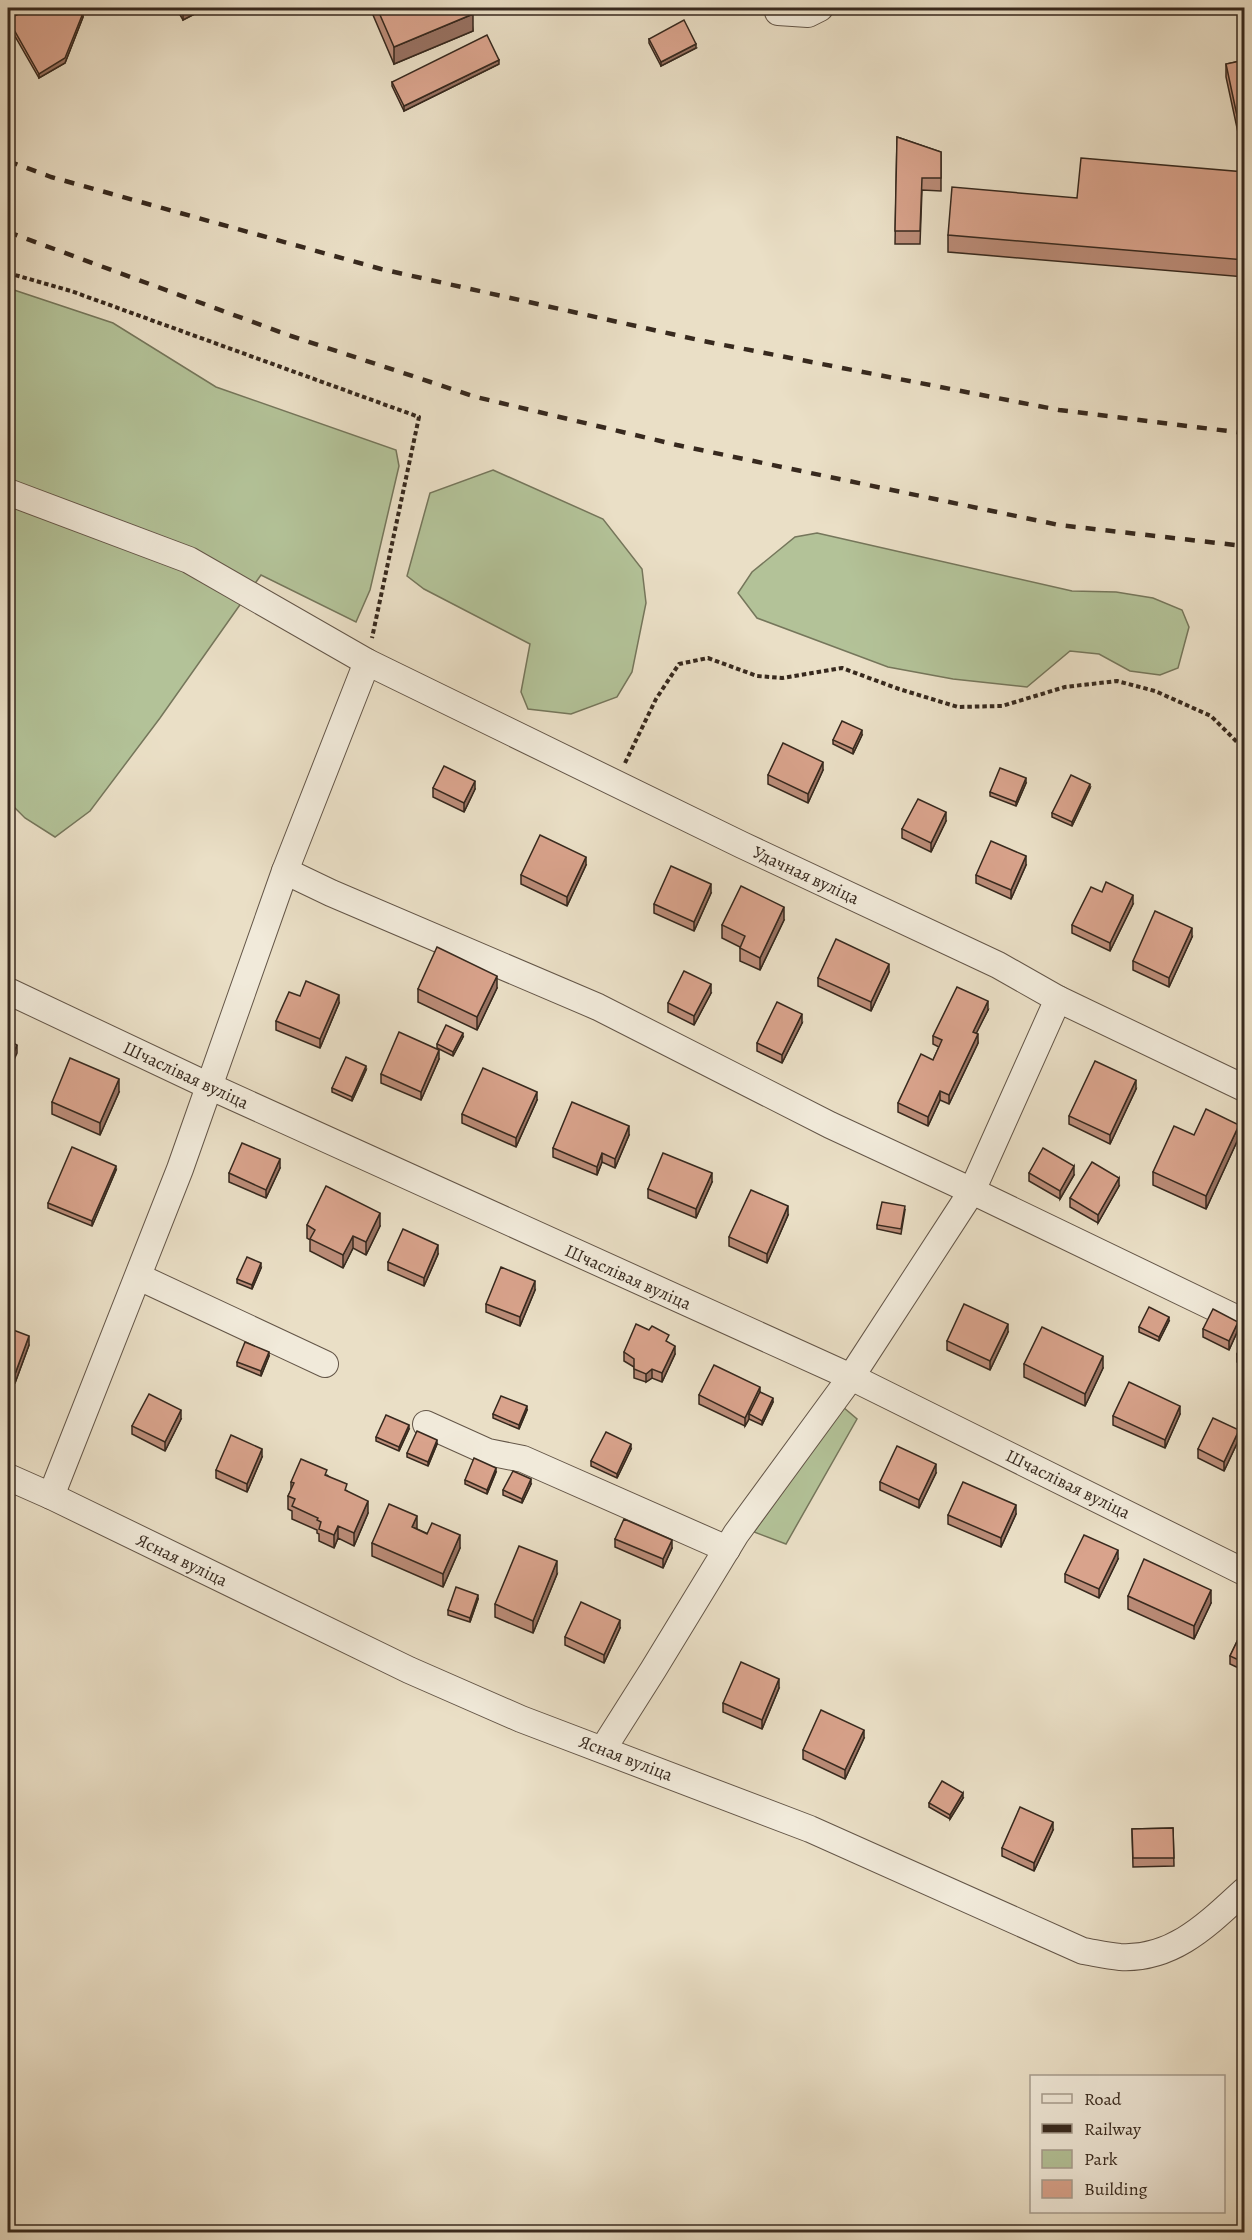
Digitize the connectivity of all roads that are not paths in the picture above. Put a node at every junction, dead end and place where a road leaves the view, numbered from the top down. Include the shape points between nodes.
1 (820, 8) edge
2 (778, 12) dead end
3 (8, 492) edge
4 (367, 662) junction
5 (285, 871) junction
6 (8, 991) edge
7 (1058, 999) junction
8 (208, 1086) junction
9 (1245, 1088) edge
10 (972, 1191) junction
11 (139, 1277) junction
12 (1245, 1322) edge
13 (325, 1364) dead end
14 (851, 1377) junction
15 (426, 1424) dead end
16 (8, 1477) edge
17 (51, 1496) junction
18 (727, 1549) junction
19 (1245, 1572) edge
20 (603, 1749) junction
21 (1245, 1891) edge

1 - 2 street via 808,14
3 - 4 street, Удачная вуліца via 189,560
4 - 5 street
4 - 7 street, Удачная вуліца via 998,965
5 - 8 street
5 - 10 street via 598,1007 830,1125
6 - 8 street, Шчаслівая вуліца
7 - 9 street, Удачная вуліца
7 - 10 street
8 - 11 street
8 - 14 street, Шчаслівая вуліца
10 - 12 street
10 - 14 street
11 - 13 street
11 - 17 street
14 - 18 street
14 - 19 street, Шчаслівая вуліца
15 - 18 street via 488,1452 524,1458
16 - 17 street, Ясная вуліца
17 - 20 street, Ясная вуліца via 409,1670 521,1719
18 - 20 street
20 - 21 street, Ясная вуліца via 810,1829 1083,1951 1121,1957 1162,1953 1203,1929

